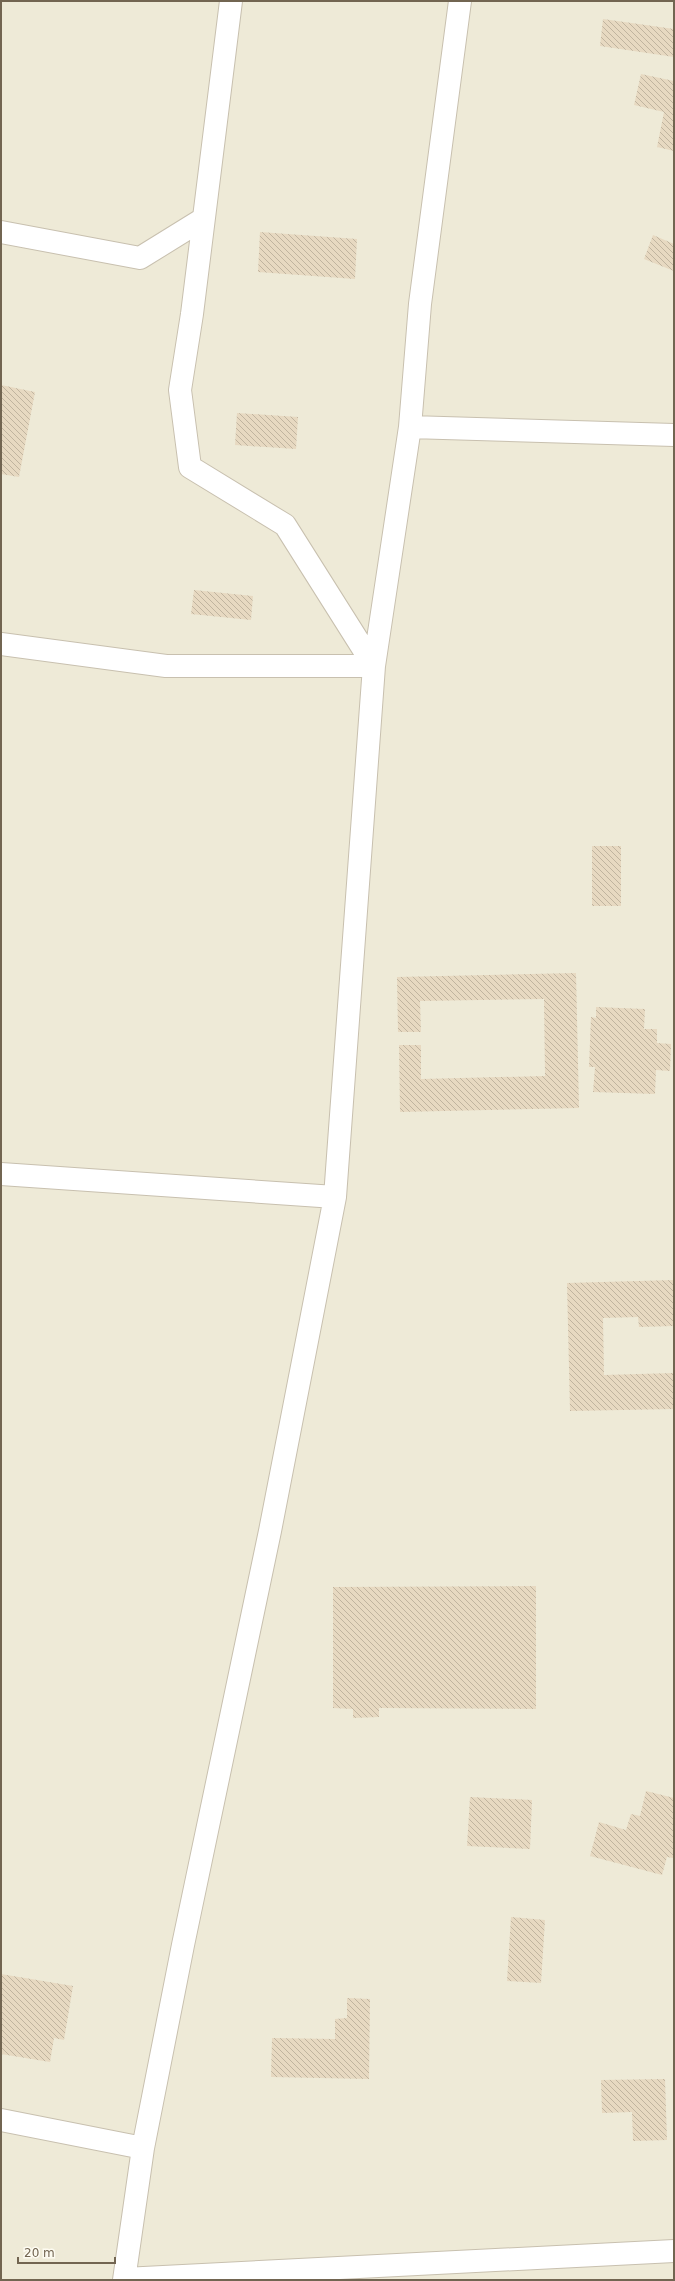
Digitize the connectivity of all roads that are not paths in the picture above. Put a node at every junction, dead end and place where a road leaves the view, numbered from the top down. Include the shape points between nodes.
1 (231, 1) edge
2 (460, 1) edge
3 (203, 219) junction
4 (1, 232) edge
5 (410, 427) junction
6 (674, 435) edge
7 (1, 644) edge
8 (374, 666) junction
9 (1, 1174) edge
10 (335, 1197) junction
11 (1, 2120) edge
12 (143, 2148) junction
13 (674, 2251) edge
14 (124, 2279) edge

1 - 3 street
2 - 5 street via 420,304
3 - 4 street via 140,258
3 - 8 street via 180,390 190,467 285,525
5 - 6 street
5 - 8 street
7 - 8 street via 166,666
8 - 10 street
9 - 10 street
10 - 12 street via 270,1531 184,1937
11 - 12 street
12 - 14 street
13 - 14 street

